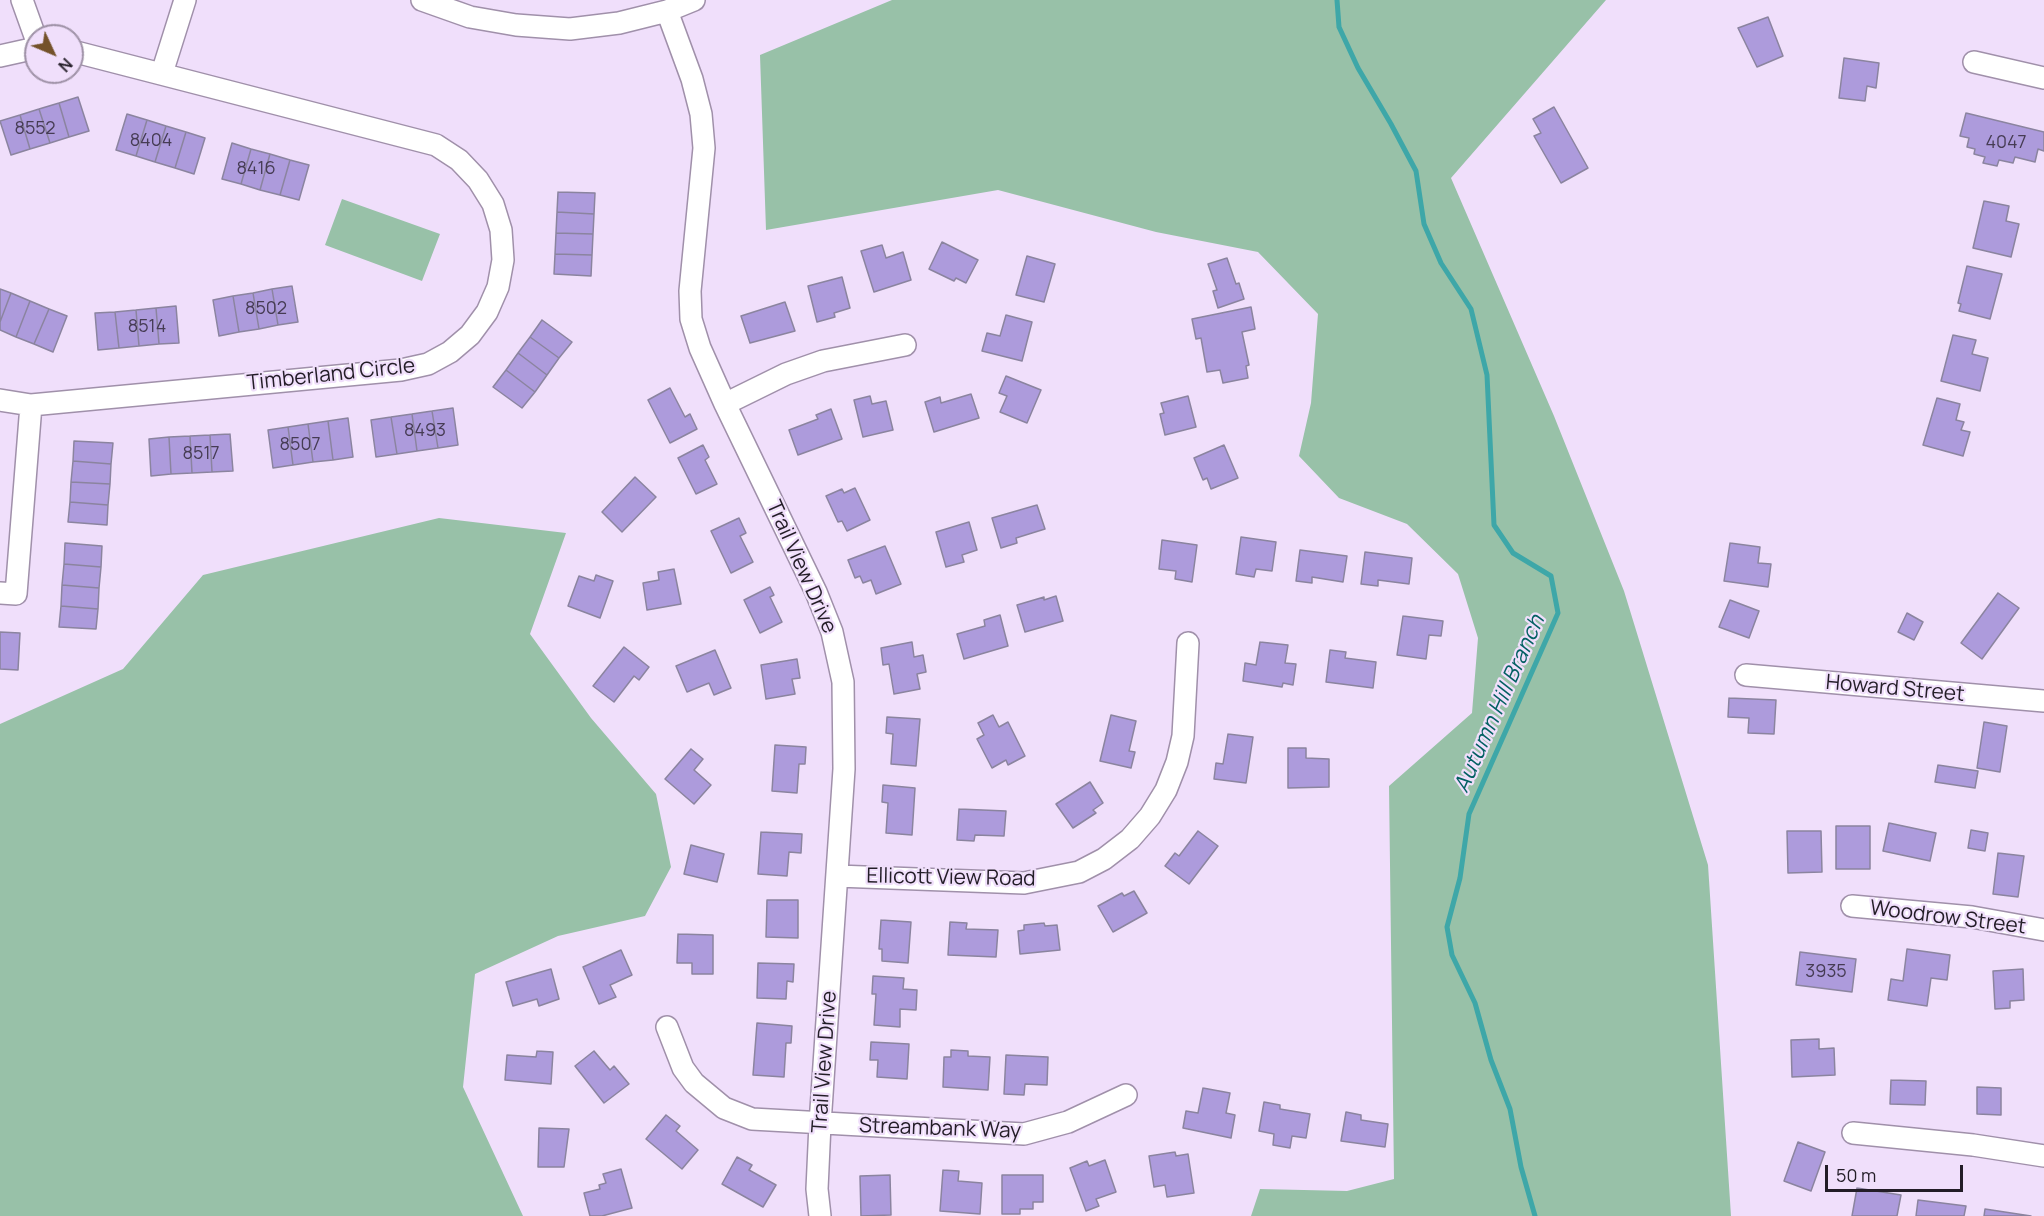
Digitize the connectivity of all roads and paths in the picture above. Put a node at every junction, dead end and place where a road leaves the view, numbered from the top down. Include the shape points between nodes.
1 (22, 0) edge
2 (186, 0) edge
3 (422, 0) edge
4 (694, 0) edge
5 (667, 11) junction
6 (31, 24) edge
7 (24, 51) edge
8 (84, 54) edge
9 (0, 56) edge
10 (1974, 62) dead end
11 (162, 74) junction
12 (2044, 78) edge
13 (905, 345) dead end
14 (0, 400) edge
15 (725, 404) junction
16 (31, 405) junction
17 (0, 593) edge
18 (1188, 643) dead end
19 (1746, 675) dead end
20 (2044, 702) edge
21 (837, 876) junction
22 (1852, 906) dead end
23 (2044, 930) edge
24 (667, 1027) dead end
25 (1126, 1095) dead end
26 (820, 1124) junction
27 (1853, 1133) dead end
28 (2044, 1156) edge
29 (820, 1216) edge

1 - 6 street
2 - 11 street
3 - 5 street via 470,17 516,26 570,29 619,23
4 - 5 street
5 - 15 street, Trail View Drive via 692,79 704,148 690,291 691,319
7 - 9 street
8 - 11 street, Timberland Circle
10 - 12 street
11 - 16 street, Timberland Circle via 436,145 459,160 493,204 501,230 503,260 498,287 487,312 470,335 428,364 390,371
13 - 15 street via 823,361
14 - 16 street, Timberland Circle
15 - 21 street, Trail View Drive via 832,632 843,682 845,722
16 - 17 street via 16,594
18 - 21 street, Ellicott View Road via 1178,762 1150,816 1130,839 1104,859 1079,872 1024,883
19 - 20 street, Howard Street
21 - 26 street, Trail View Drive
22 - 23 street, Woodrow Street via 1971,917
24 - 26 street, Streambank Way via 683,1068 694,1083 724,1108 752,1119
25 - 26 street, Streambank Way via 1068,1122 1024,1134
26 - 29 street, Trail View Drive
27 - 28 street

